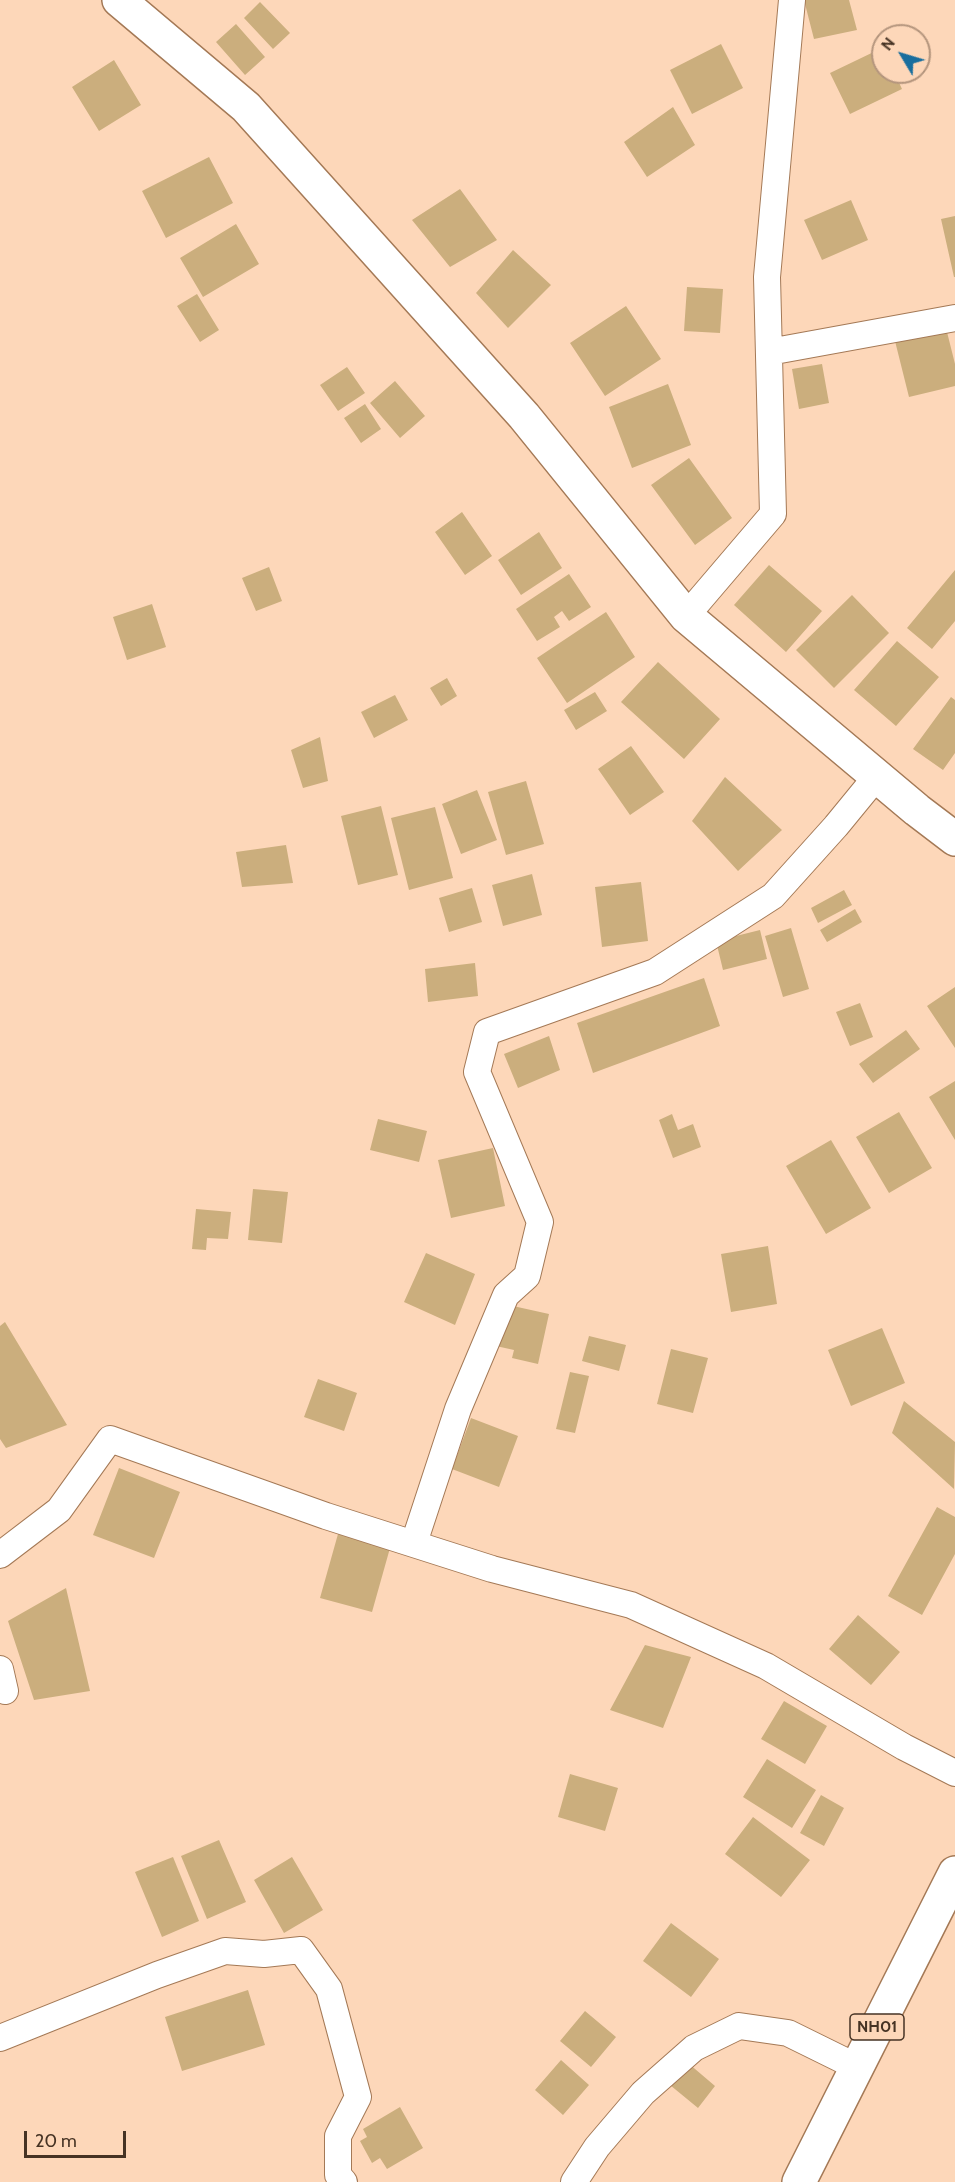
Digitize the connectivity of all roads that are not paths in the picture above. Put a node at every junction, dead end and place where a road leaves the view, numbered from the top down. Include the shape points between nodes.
1 (118, 0) edge
2 (792, 0) edge
3 (955, 318) edge
4 (769, 352) junction
5 (686, 616) junction
6 (877, 776) junction
7 (955, 839) edge
8 (414, 1543) junction
9 (0, 1555) edge
10 (955, 1773) edge
11 (955, 1873) edge
12 (0, 2038) edge
13 (857, 2067) junction
14 (344, 2182) edge
15 (574, 2182) edge
16 (799, 2182) edge

1 - 5 main road via 246,108 524,416
2 - 4 street via 767,277
3 - 4 street
4 - 5 street via 773,514
5 - 6 main road
6 - 7 main road
6 - 8 street via 773,896 656,972 487,1032 477,1072 540,1222 527,1276 506,1295 458,1409
8 - 9 street via 110,1439 59,1509
8 - 10 street via 492,1569 631,1605 766,1666 904,1748
11 - 13 main road, NH01
12 - 14 street via 225,1951 264,1954 301,1950 329,1989 358,2097 338,2136 338,2175
13 - 15 street via 788,2033 739,2026 694,2048 643,2093 597,2147
13 - 16 main road, NH01

